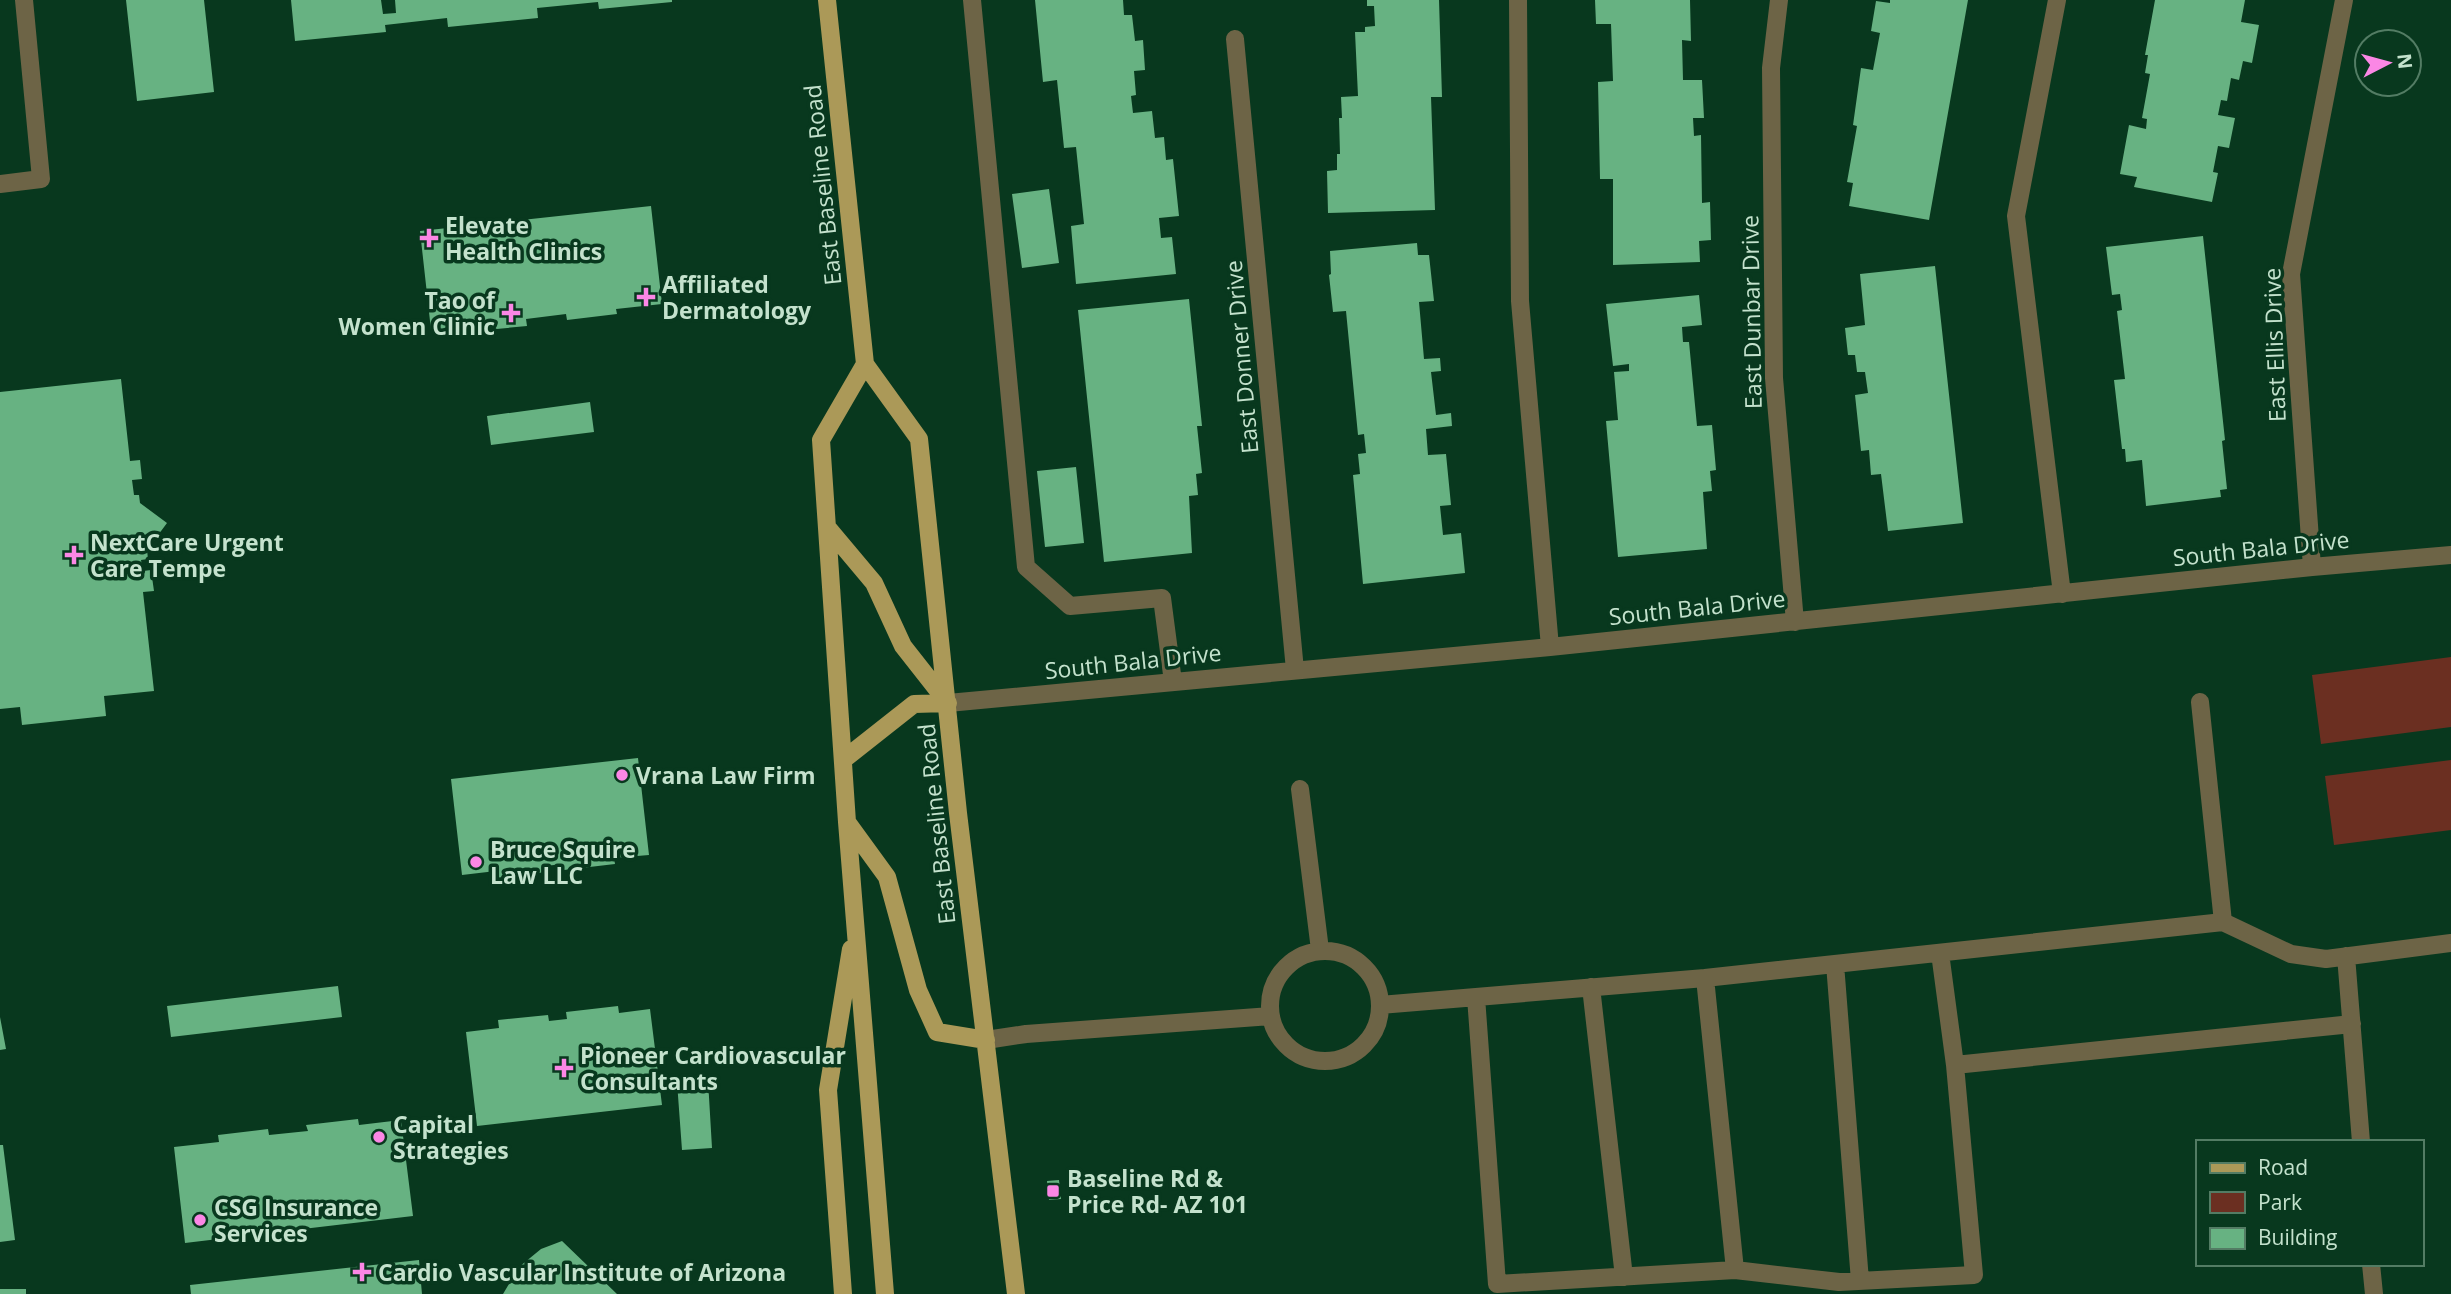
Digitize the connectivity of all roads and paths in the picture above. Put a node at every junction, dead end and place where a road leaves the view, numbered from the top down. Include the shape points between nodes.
1 (24, 0) edge
2 (827, 0) edge
3 (972, 0) edge
4 (1518, 0) edge
5 (1779, 0) edge
6 (2057, 0) edge
7 (2344, 0) edge
8 (1235, 39) dead end
9 (0, 184) edge
10 (865, 364) junction
11 (827, 527) junction
12 (2451, 555) edge
13 (2312, 567) junction
14 (2062, 594) junction
15 (1795, 622) junction
16 (1550, 647) junction
17 (1295, 670) junction
18 (1173, 682) junction
19 (2200, 702) dead end
20 (948, 703) junction
21 (843, 760) junction
22 (1300, 789) dead end
23 (848, 822) junction
24 (855, 922) junction
25 (2223, 922) junction
26 (2451, 943) edge
27 (1320, 950) junction
28 (1940, 953) junction
29 (2346, 956) junction
30 (1835, 964) junction
31 (1705, 978) junction
32 (1591, 987) junction
33 (1476, 997) junction
34 (1381, 1005) junction
35 (1271, 1016) junction
36 (2352, 1024) junction
37 (986, 1040) junction
38 (1955, 1065) junction
39 (2361, 1140) edge
40 (2371, 1266) edge
41 (1735, 1270) junction
42 (1624, 1276) junction
43 (1860, 1281) junction
44 (843, 1294) edge
45 (885, 1294) edge
46 (1016, 1294) edge
47 (2374, 1294) edge

1 - 9 street via 41,179
2 - 10 main road, East Baseline Road
3 - 18 street via 1026,567 1069,606 1162,598
4 - 16 street via 1520,301
5 - 15 street, East Dunbar Drive via 1772,68 1774,378
6 - 14 street via 2016,216
7 - 13 street, East Ellis Drive via 2291,274
8 - 17 street, East Donner Drive
10 - 11 main road via 821,440
10 - 20 main road, East Baseline Road via 919,439
11 - 20 main road via 874,583 903,646
11 - 21 main road
12 - 13 street, South Bala Drive
13 - 14 street, South Bala Drive
14 - 15 street, South Bala Drive
15 - 16 street, South Bala Drive
16 - 17 street, South Bala Drive
17 - 18 street, South Bala Drive
18 - 20 street, South Bala Drive
19 - 25 street
20 - 21 main road via 914,704
20 - 37 main road, East Baseline Road
21 - 23 main road
22 - 27 street
23 - 24 main road
23 - 37 main road via 887,877 918,990 937,1032
24 - 44 main road via 828,1090
24 - 45 main road
25 - 28 street
25 - 29 street via 2291,954 2326,959
26 - 29 street
27 - 34 street via 1339,952 1369,971
27 - 35 street via 1287,965 1270,998
28 - 30 street
28 - 38 street
29 - 36 street
30 - 31 street
30 - 43 street
31 - 32 street
31 - 41 street
32 - 33 street
32 - 42 street
33 - 34 street
33 - 42 street via 1497,1284
34 - 35 street via 1378,1023 1356,1052 1322,1061 1289,1048
35 - 37 street
36 - 38 street
36 - 39 street
37 - 46 main road, East Baseline Road
38 - 43 street via 1974,1275
40 - 47 street
41 - 42 street
41 - 43 street

